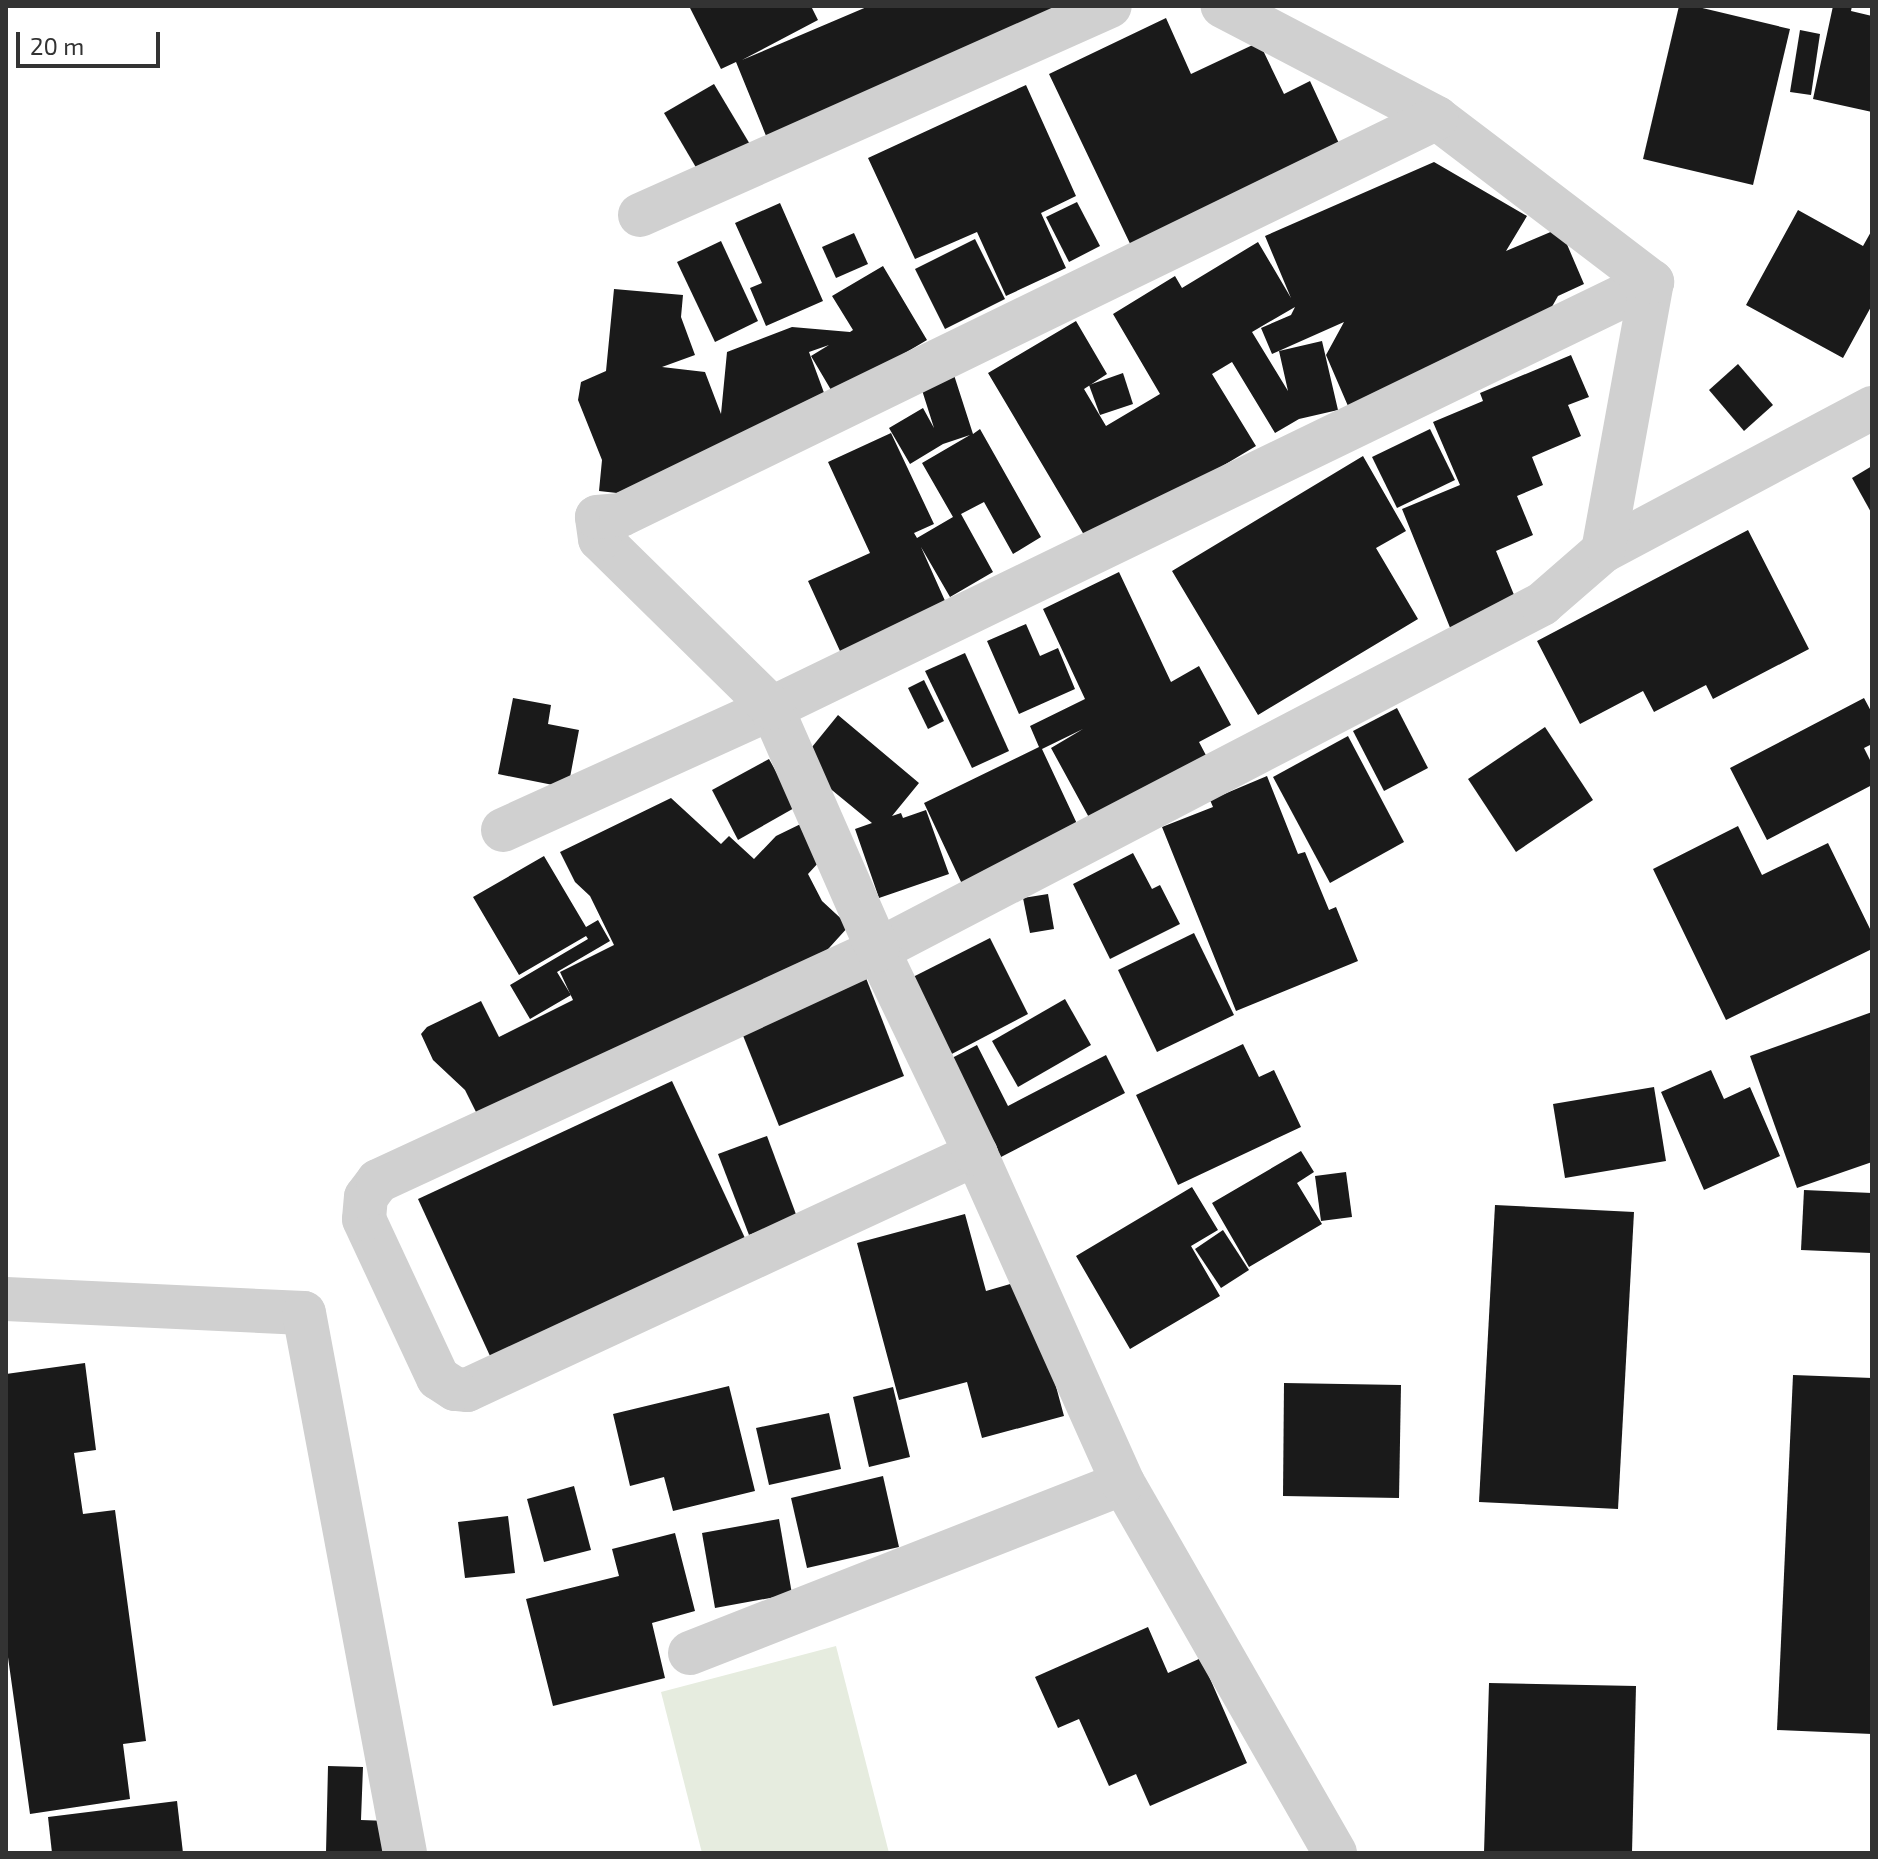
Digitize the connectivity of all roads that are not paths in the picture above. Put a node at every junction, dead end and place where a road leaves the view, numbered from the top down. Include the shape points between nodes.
1 (1110, 6) edge
2 (1223, 6) edge
3 (1437, 118) junction
4 (640, 215) dead end
5 (1652, 282) junction
6 (1872, 408) edge
7 (1603, 551) junction
8 (772, 708) junction
9 (503, 830) dead end
10 (878, 950) junction
11 (976, 1154) junction
12 (6, 1299) edge
13 (1123, 1483) junction
14 (690, 1653) dead end
15 (405, 1853) edge
16 (1335, 1853) edge

1 - 4 street
2 - 3 street
3 - 5 street
3 - 8 street via 621,515 597,517 600,539
5 - 7 street
5 - 8 street
6 - 7 street
7 - 10 street via 1542,604
8 - 9 street
8 - 10 street
10 - 11 street
10 - 11 street via 378,1181 366,1197 364,1219 438,1378 467,1390
11 - 13 street
12 - 15 street via 304,1313
13 - 14 street
13 - 16 street

